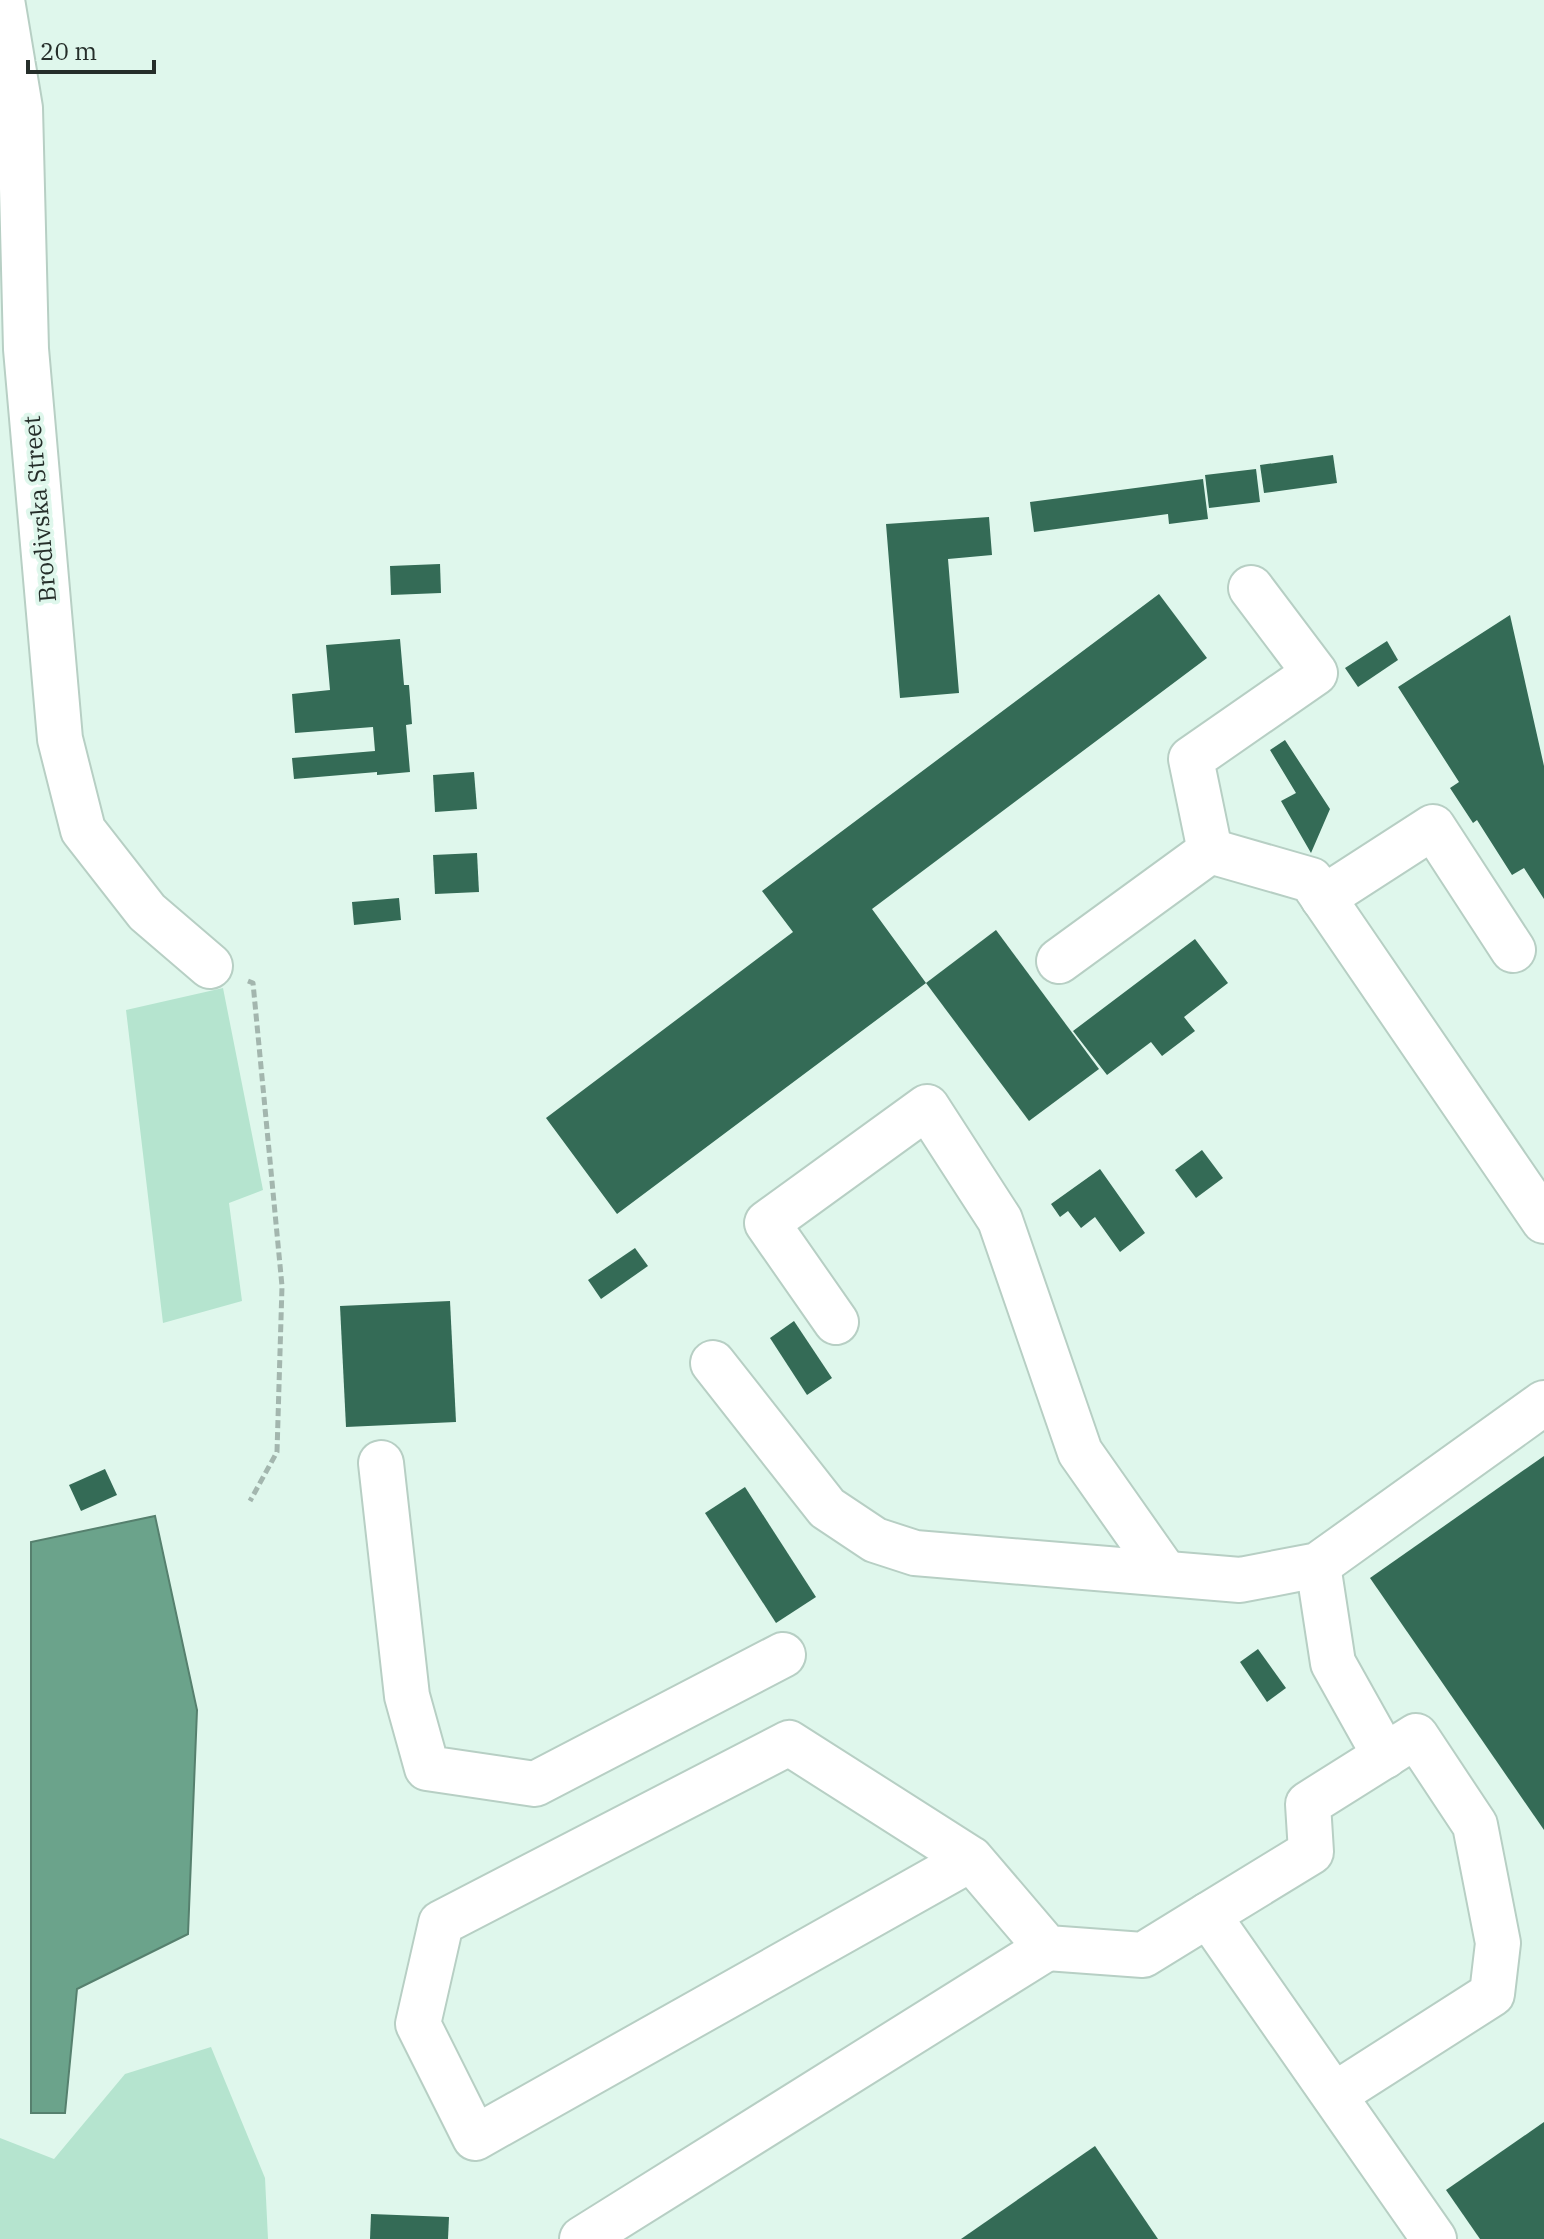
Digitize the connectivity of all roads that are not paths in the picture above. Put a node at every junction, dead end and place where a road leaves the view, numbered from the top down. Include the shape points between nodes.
1 (2, 0) edge
2 (1251, 588) dead end
3 (1210, 851) junction
4 (1323, 898) junction
5 (1513, 950) dead end
6 (1059, 961) dead end
7 (210, 966) road end
8 (1544, 1221) edge
9 (836, 1322) dead end
10 (713, 1363) dead end
11 (1544, 1403) edge
12 (381, 1463) dead end
13 (1318, 1565) junction
14 (1165, 1573) junction
15 (783, 1655) dead end
16 (1385, 1756) junction
17 (971, 1859) junction
18 (1208, 1915) junction
19 (1047, 1948) junction
20 (1334, 2095) junction
21 (582, 2239) edge
22 (1434, 2239) edge

1 - 7 street, Brodivska Street via 20,108 26,349 60,739 83,830 147,912
2 - 3 street via 1315,673 1191,759
3 - 4 street via 1311,880
3 - 6 street
4 - 5 street via 1433,827
4 - 8 street
9 - 14 street via 767,1223 927,1107 1000,1220 1080,1452
10 - 14 street via 827,1508 875,1540 915,1553
11 - 13 street
12 - 15 street via 407,1696 427,1768 535,1784
13 - 14 street via 1240,1580
13 - 16 street via 1333,1663
16 - 18 street via 1308,1804 1311,1852
16 - 20 street via 1416,1736 1475,1825 1498,1943 1492,1994
17 - 17 street via 789,1743 441,1923 418,2024 475,2138
17 - 19 street
18 - 19 street via 1143,1955
18 - 20 street
19 - 21 street
20 - 22 street

